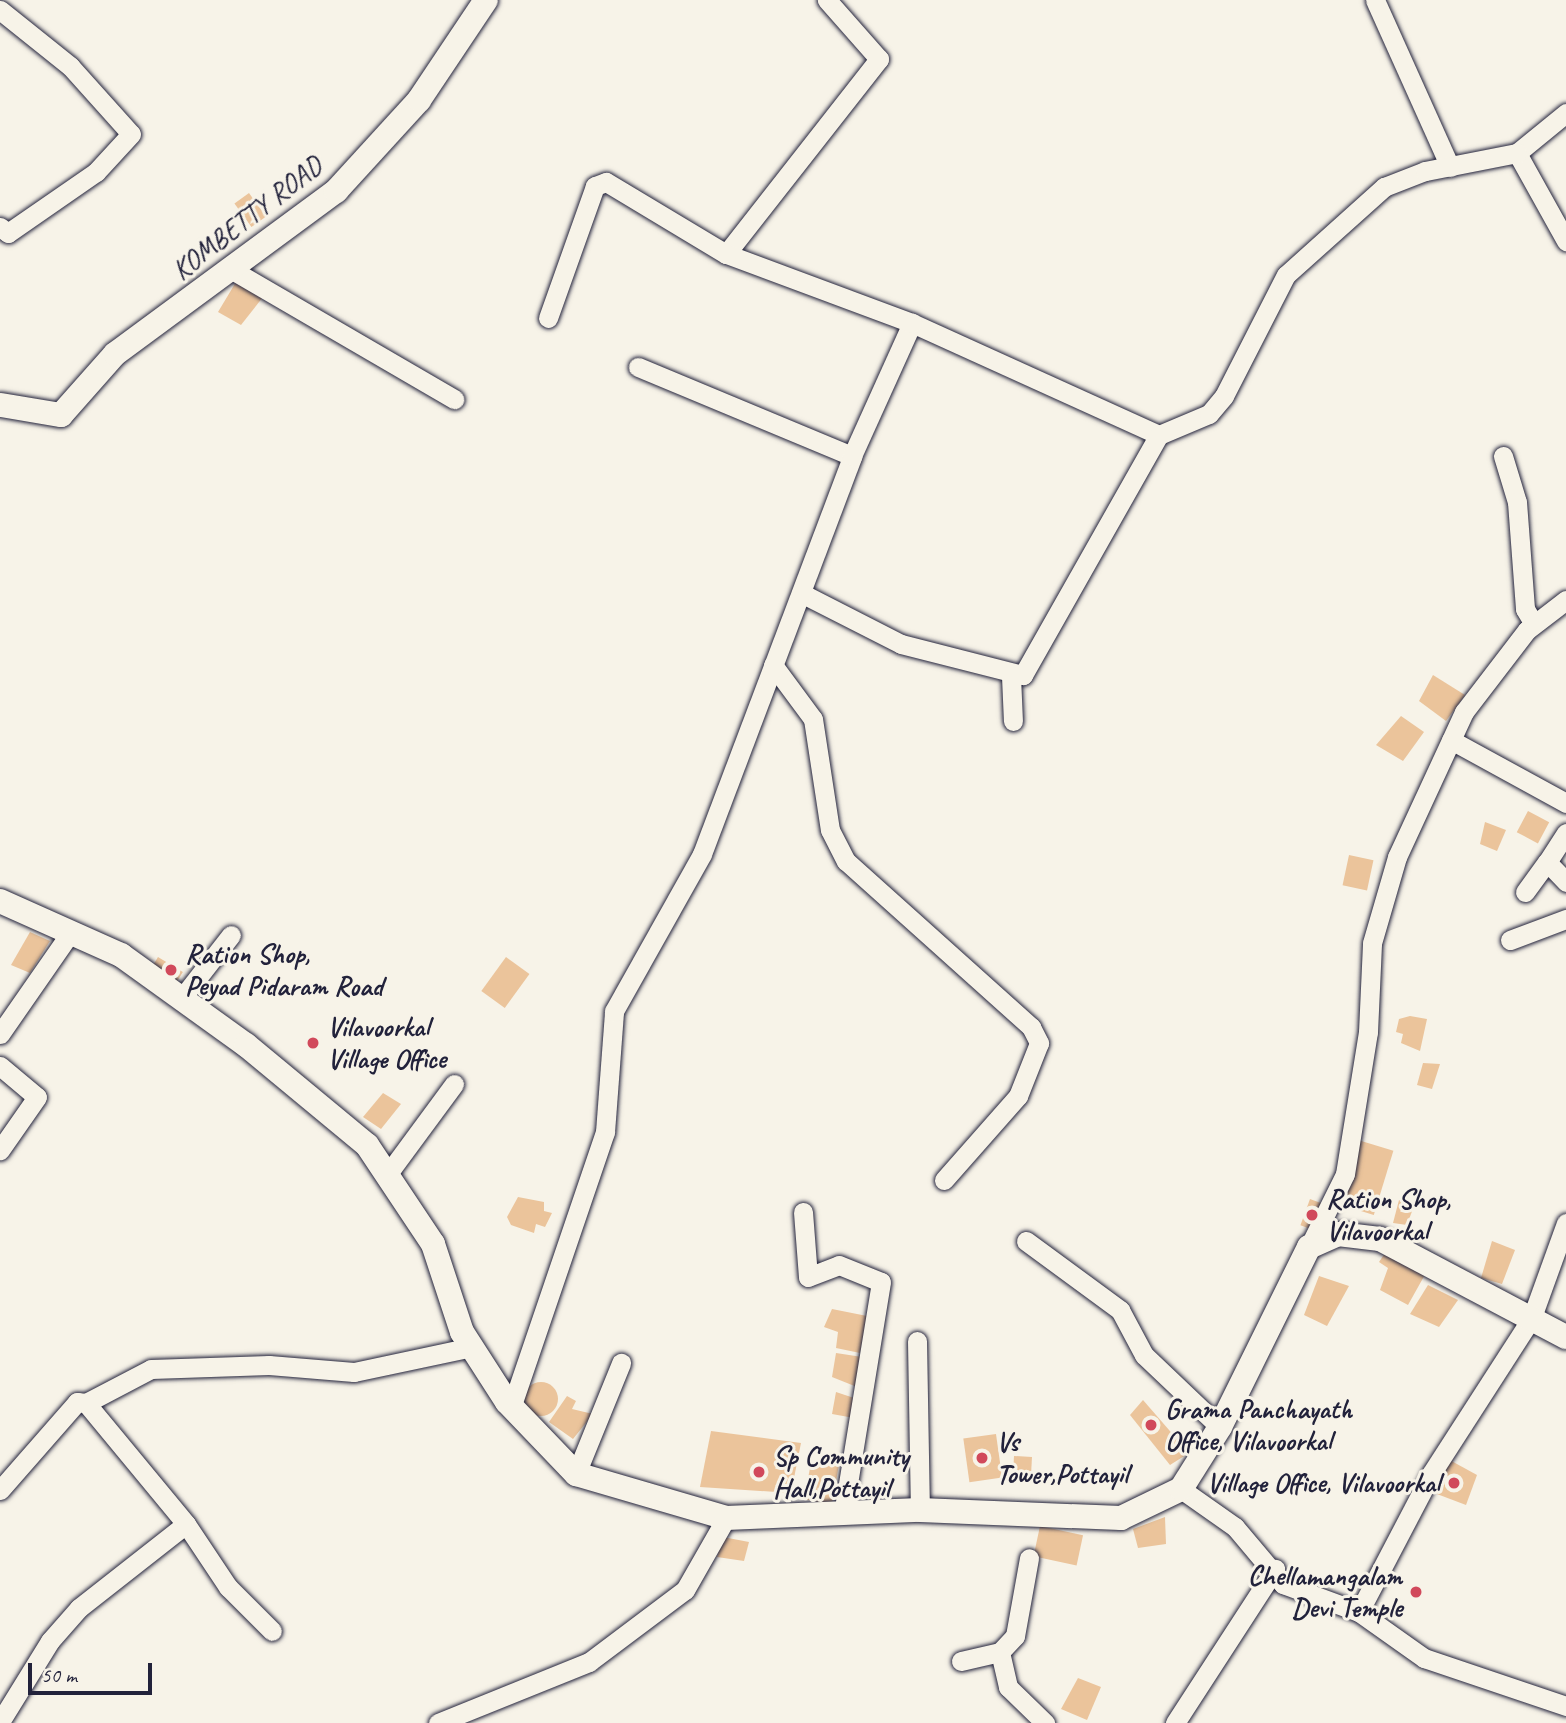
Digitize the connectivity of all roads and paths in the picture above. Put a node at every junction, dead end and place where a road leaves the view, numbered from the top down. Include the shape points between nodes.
1 (486, 0) edge
2 (827, 0) edge
3 (1375, 0) edge
4 (0, 10) edge
5 (1566, 113) edge
6 (1517, 153) junction
7 (1450, 167) junction
8 (0, 227) edge
9 (1566, 241) edge
10 (726, 254) junction
11 (234, 271) junction
12 (548, 318) dead end
13 (912, 323) junction
14 (638, 367) dead end
15 (454, 399) dead end
16 (0, 405) edge
17 (1160, 435) junction
18 (852, 456) junction
19 (1503, 456) dead end
20 (801, 593) junction
21 (1566, 600) edge
22 (1534, 624) junction
23 (774, 665) junction
24 (1010, 676) junction
25 (1013, 721) dead end
26 (1451, 740) junction
27 (1566, 803) edge
28 (1566, 833) edge
29 (1547, 862) junction
30 (1566, 882) edge
31 (1525, 892) dead end
32 (0, 901) edge
33 (1566, 919) edge
34 (71, 932) junction
35 (231, 935) dead end
36 (1510, 940) dead end
37 (181, 999) junction
38 (0, 1034) edge
39 (0, 1066) edge
40 (454, 1084) dead end
41 (0, 1150) edge
42 (387, 1175) junction
43 (944, 1180) dead end
44 (803, 1212) dead end
45 (1566, 1223) edge
46 (1026, 1241) dead end
47 (1309, 1247) junction
48 (1532, 1317) junction
49 (1566, 1336) edge
50 (917, 1341) dead end
51 (472, 1347) junction
52 (621, 1363) dead end
53 (86, 1403) junction
54 (511, 1408) junction
55 (1220, 1427) junction
56 (576, 1474) junction
57 (1181, 1489) junction
58 (0, 1490) edge
59 (920, 1510) junction
60 (843, 1513) junction
61 (726, 1518) junction
62 (186, 1524) junction
63 (1029, 1558) dead end
64 (1275, 1569) junction
65 (1359, 1612) junction
66 (272, 1631) dead end
67 (1000, 1652) junction
68 (961, 1661) dead end
69 (1566, 1706) edge
70 (0, 1722) edge
71 (438, 1723) edge
72 (1045, 1723) edge
73 (1175, 1723) edge

1 - 11 street, KOMBETTY ROAD via 419,100 336,191
2 - 10 street via 878,59
3 - 7 street
4 - 8 street via 70,66 131,134 96,172 8,233
5 - 6 street
6 - 7 street
6 - 9 street
7 - 17 street via 1384,187 1286,275 1224,396 1209,414
10 - 12 street via 618,186 595,186
10 - 13 street
11 - 15 street
11 - 16 street, KOMBETTY ROAD via 115,355 61,415
13 - 17 street
13 - 18 street
14 - 18 street
17 - 24 street via 1032,667
18 - 20 street
19 - 22 street via 1517,502 1525,609
20 - 23 street
20 - 24 street via 839,618 901,644
21 - 22 street
22 - 26 street via 1464,712
23 - 43 street via 813,719 830,830 846,861 1031,1027 1039,1043 1018,1096
23 - 54 street via 702,854 614,1011 605,1132
24 - 25 street
26 - 27 street
26 - 47 street via 1397,857 1372,943 1368,1032 1345,1174
28 - 29 street
29 - 30 street
29 - 31 street
32 - 34 street
33 - 36 street
34 - 37 street via 111,949
34 - 38 street
35 - 37 street
37 - 42 street via 367,1145
39 - 41 street via 37,1097
40 - 42 street
42 - 51 street via 433,1244
44 - 60 street via 808,1277 839,1265 881,1282
45 - 48 street
46 - 55 street via 1120,1310 1144,1355
47 - 48 street via 1338,1234 1380,1239
47 - 55 street
48 - 49 street
48 - 65 street via 1431,1474
50 - 59 street
51 - 53 street via 354,1371 151,1369
51 - 54 street
52 - 56 street
53 - 58 street via 77,1402
53 - 62 street
54 - 56 street
55 - 57 street
56 - 61 street
57 - 59 street via 1121,1518
57 - 64 street via 1235,1527
59 - 60 street
60 - 61 street
61 - 71 street via 685,1590 589,1662
62 - 66 street via 228,1587
62 - 70 street via 79,1608 50,1641
63 - 67 street via 1015,1636
64 - 65 street via 1283,1584
64 - 73 street
65 - 69 street via 1424,1658
67 - 68 street
67 - 72 street via 1008,1687

